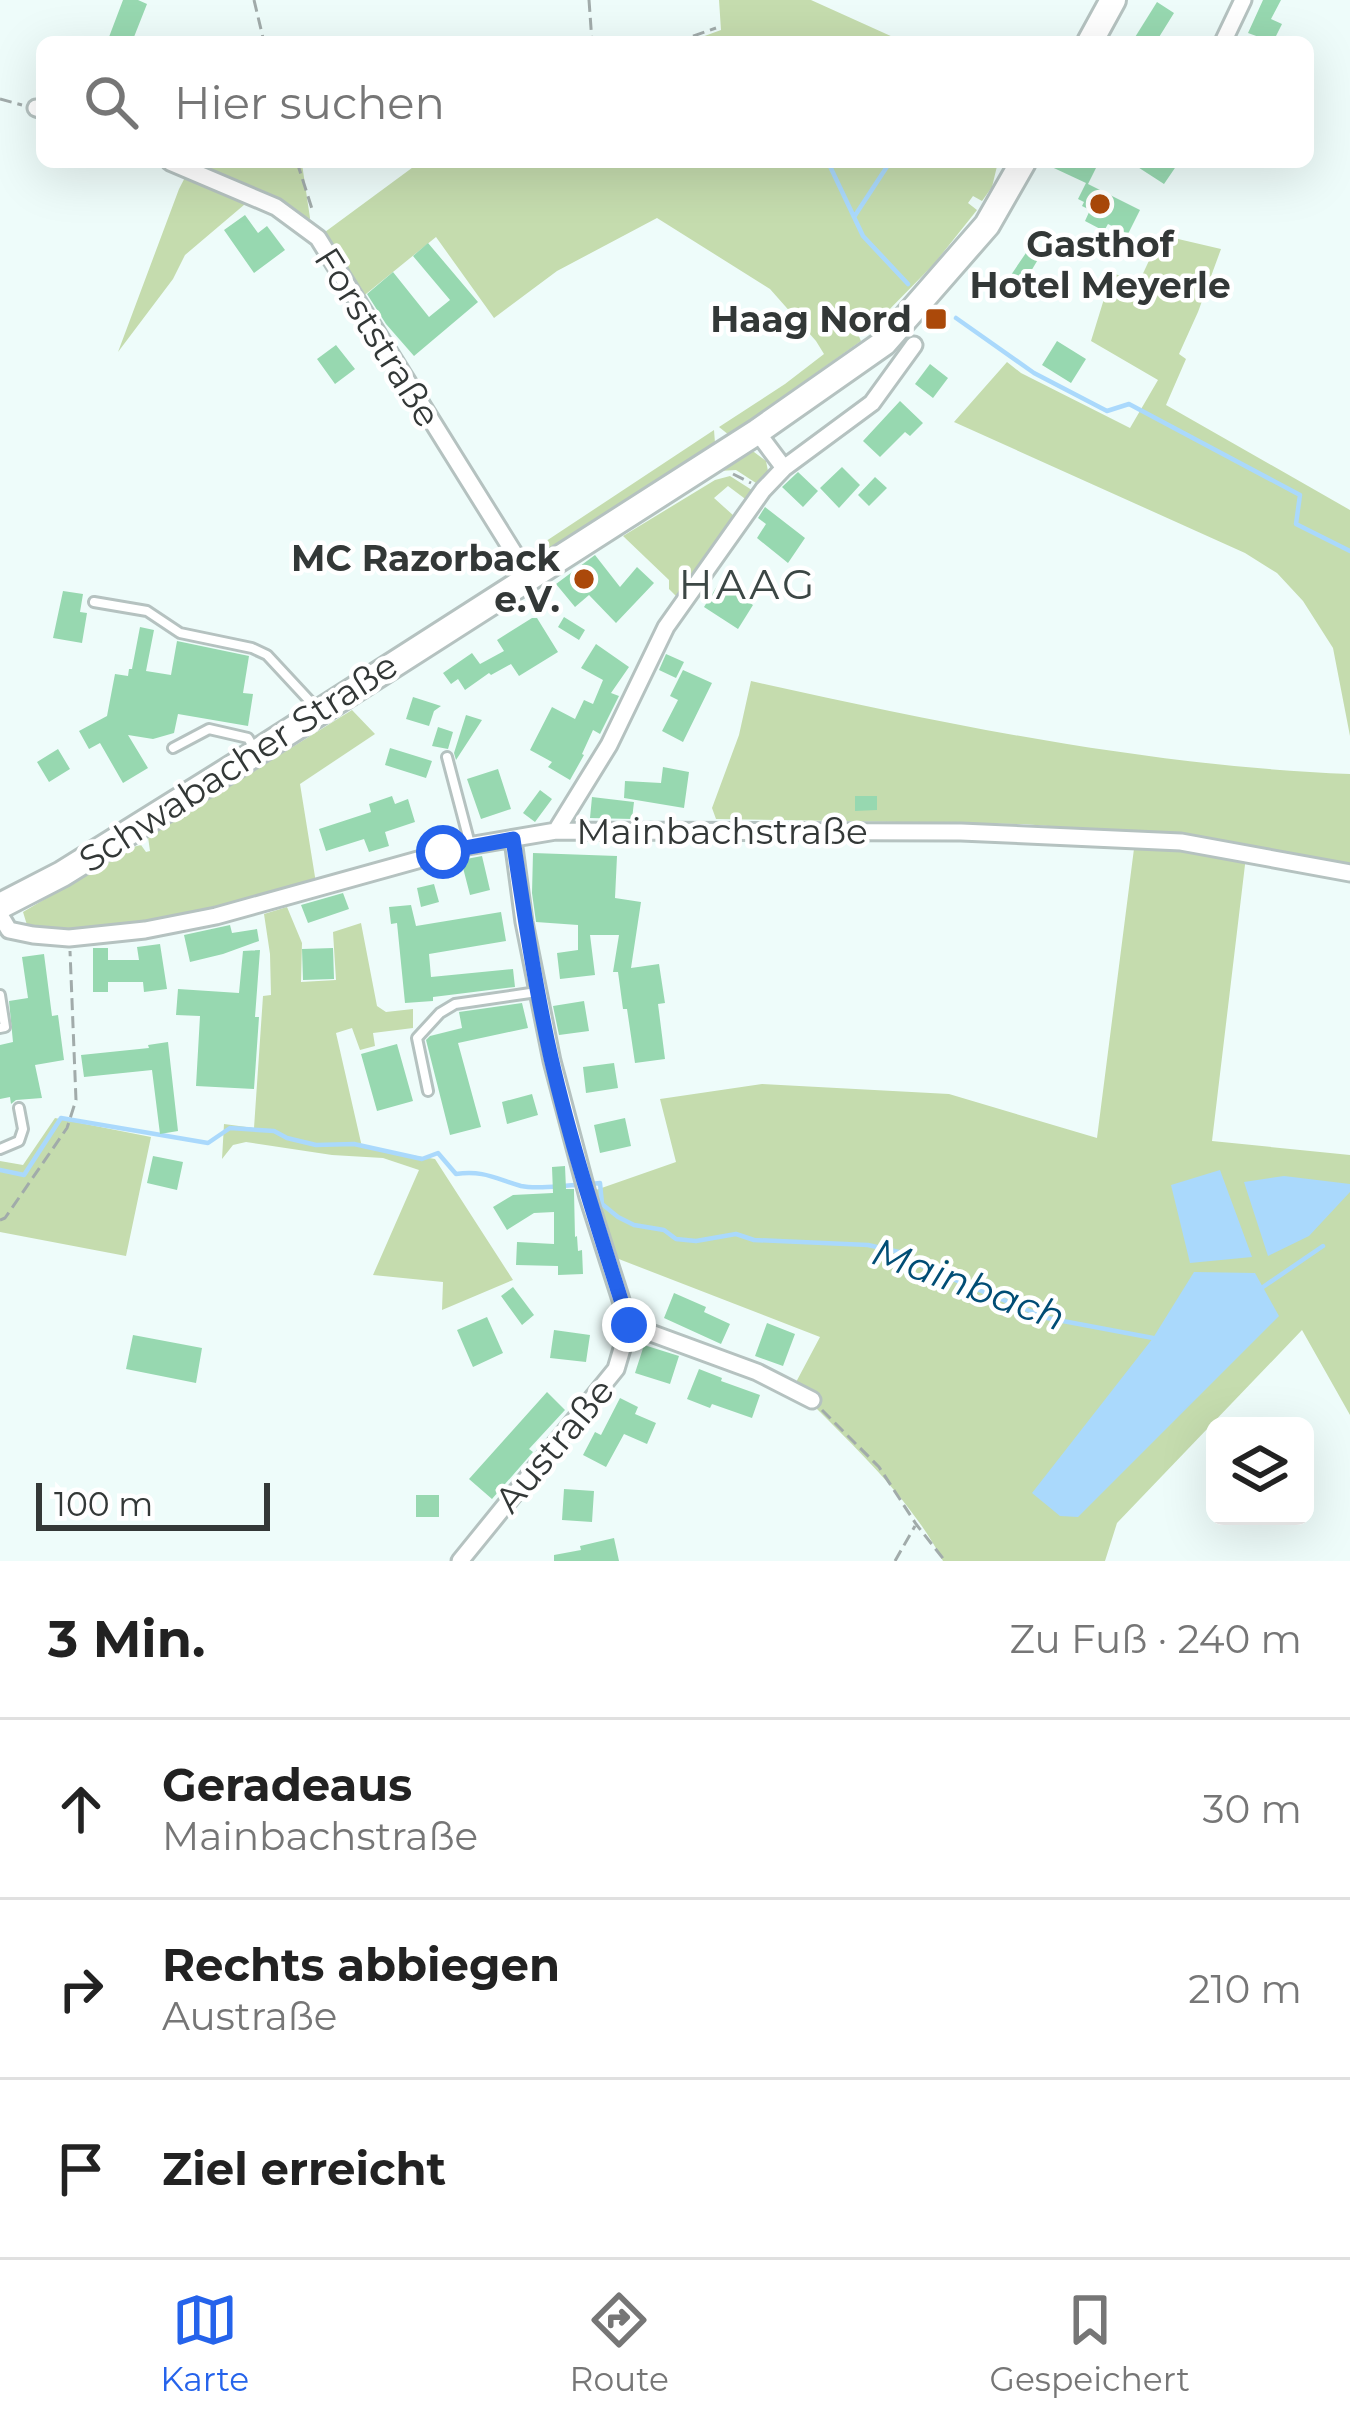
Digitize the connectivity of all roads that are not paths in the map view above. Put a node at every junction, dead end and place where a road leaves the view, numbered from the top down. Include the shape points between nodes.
1 (1113, 0) edge
2 (1243, 0) edge
3 (1093, 36) edge
4 (1226, 36) edge
5 (184, 168) edge
6 (1020, 168) edge
7 (914, 345) dead end
8 (757, 432) junction
9 (784, 468) junction
10 (529, 577) junction
11 (94, 602) dead end
12 (320, 712) junction
13 (173, 748) dead end
14 (256, 752) junction
15 (447, 757) dead end
16 (556, 831) junction
17 (513, 839) junction
18 (470, 845) junction
19 (1350, 873) edge
20 (2, 922) edge
21 (538, 991) junction
22 (0, 995) edge
23 (0, 1028) edge
24 (428, 1091) dead end
25 (19, 1108) dead end
26 (0, 1149) edge
27 (629, 1325) junction
28 (812, 1400) road end
29 (467, 1558) edge

1 - 3 main road
2 - 4 street
5 - 10 street, Forststraße via 276,207 318,238
6 - 8 main road, Schwabacher Straße via 987,225 884,343
7 - 9 street via 872,403
8 - 9 street
8 - 10 main road, Schwabacher Straße
9 - 16 street via 666,627 610,745
10 - 12 main road, Schwabacher Straße
11 - 12 lane via 146,610 180,633 267,655
12 - 14 main road, Schwabacher Straße
13 - 14 lane via 208,729 248,738
14 - 20 main road, Schwabacher Straße via 62,874
15 - 18 lane
16 - 17 street, Mainbachstraße
16 - 19 street, Mainbachstraße via 962,832 1181,842
17 - 18 street, Mainbachstraße
17 - 21 street
18 - 20 street, Mainbachstraße via 145,930 69,938
21 - 24 lane via 440,1013 417,1038
21 - 27 street
22 - 23 lane
25 - 26 lane via 19,1141
27 - 28 street
27 - 29 street, Austraße via 616,1369

